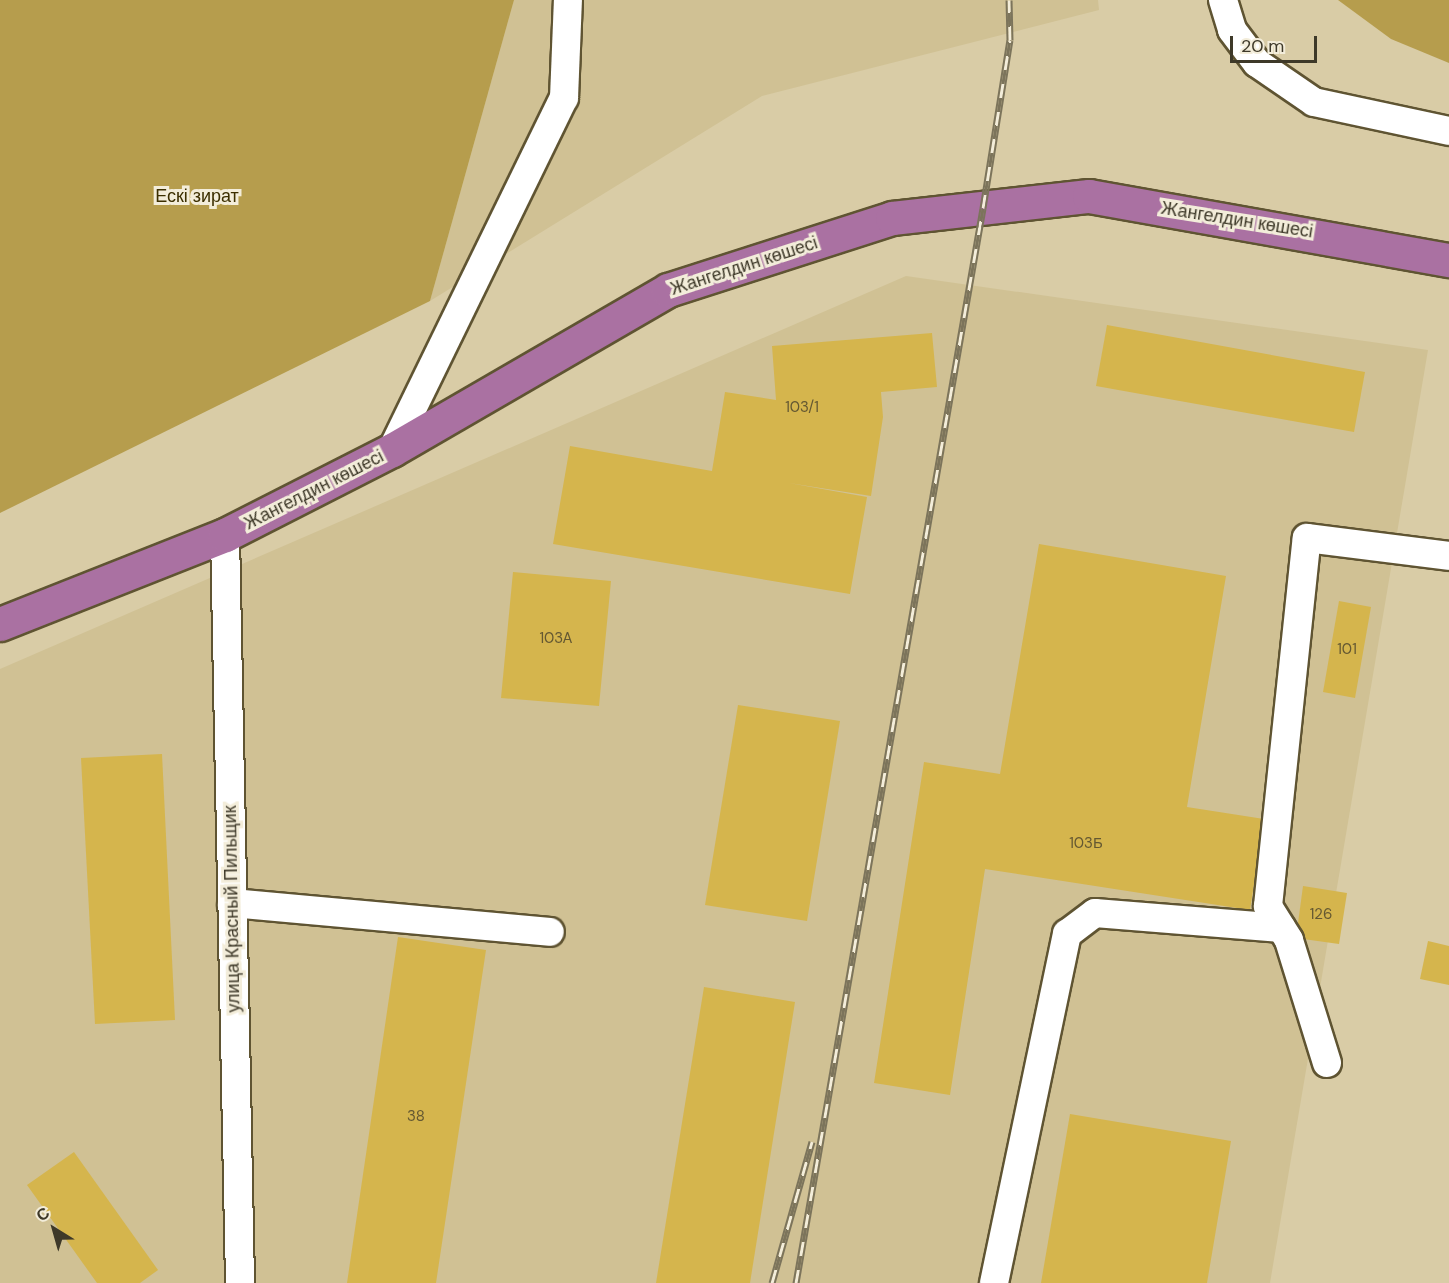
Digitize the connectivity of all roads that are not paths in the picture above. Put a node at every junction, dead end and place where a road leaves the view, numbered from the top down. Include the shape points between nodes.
1 (568, 0) edge
2 (1223, 0) edge
3 (1449, 131) edge
4 (1449, 260) edge
5 (392, 450) junction
6 (225, 535) junction
7 (1449, 556) edge
8 (0, 624) edge
9 (232, 903) junction
10 (1281, 928) junction
11 (550, 932) dead end
12 (1328, 1063) dead end
13 (240, 1283) edge
14 (993, 1283) edge

1 - 5 street via 564,98
2 - 3 street via 1232,30 1257,63 1305,97
4 - 5 highway, Жангелдин көшесі via 1089,196 892,218 668,290
5 - 6 highway, Жангелдин көшесі
6 - 8 highway, Жангелдин көшесі
6 - 9 street, улица Красный Пильщик
7 - 10 street via 1307,538 1268,906
9 - 11 street
9 - 13 street, улица Красный Пильщик
10 - 12 street
10 - 14 street via 1095,913 1067,934

